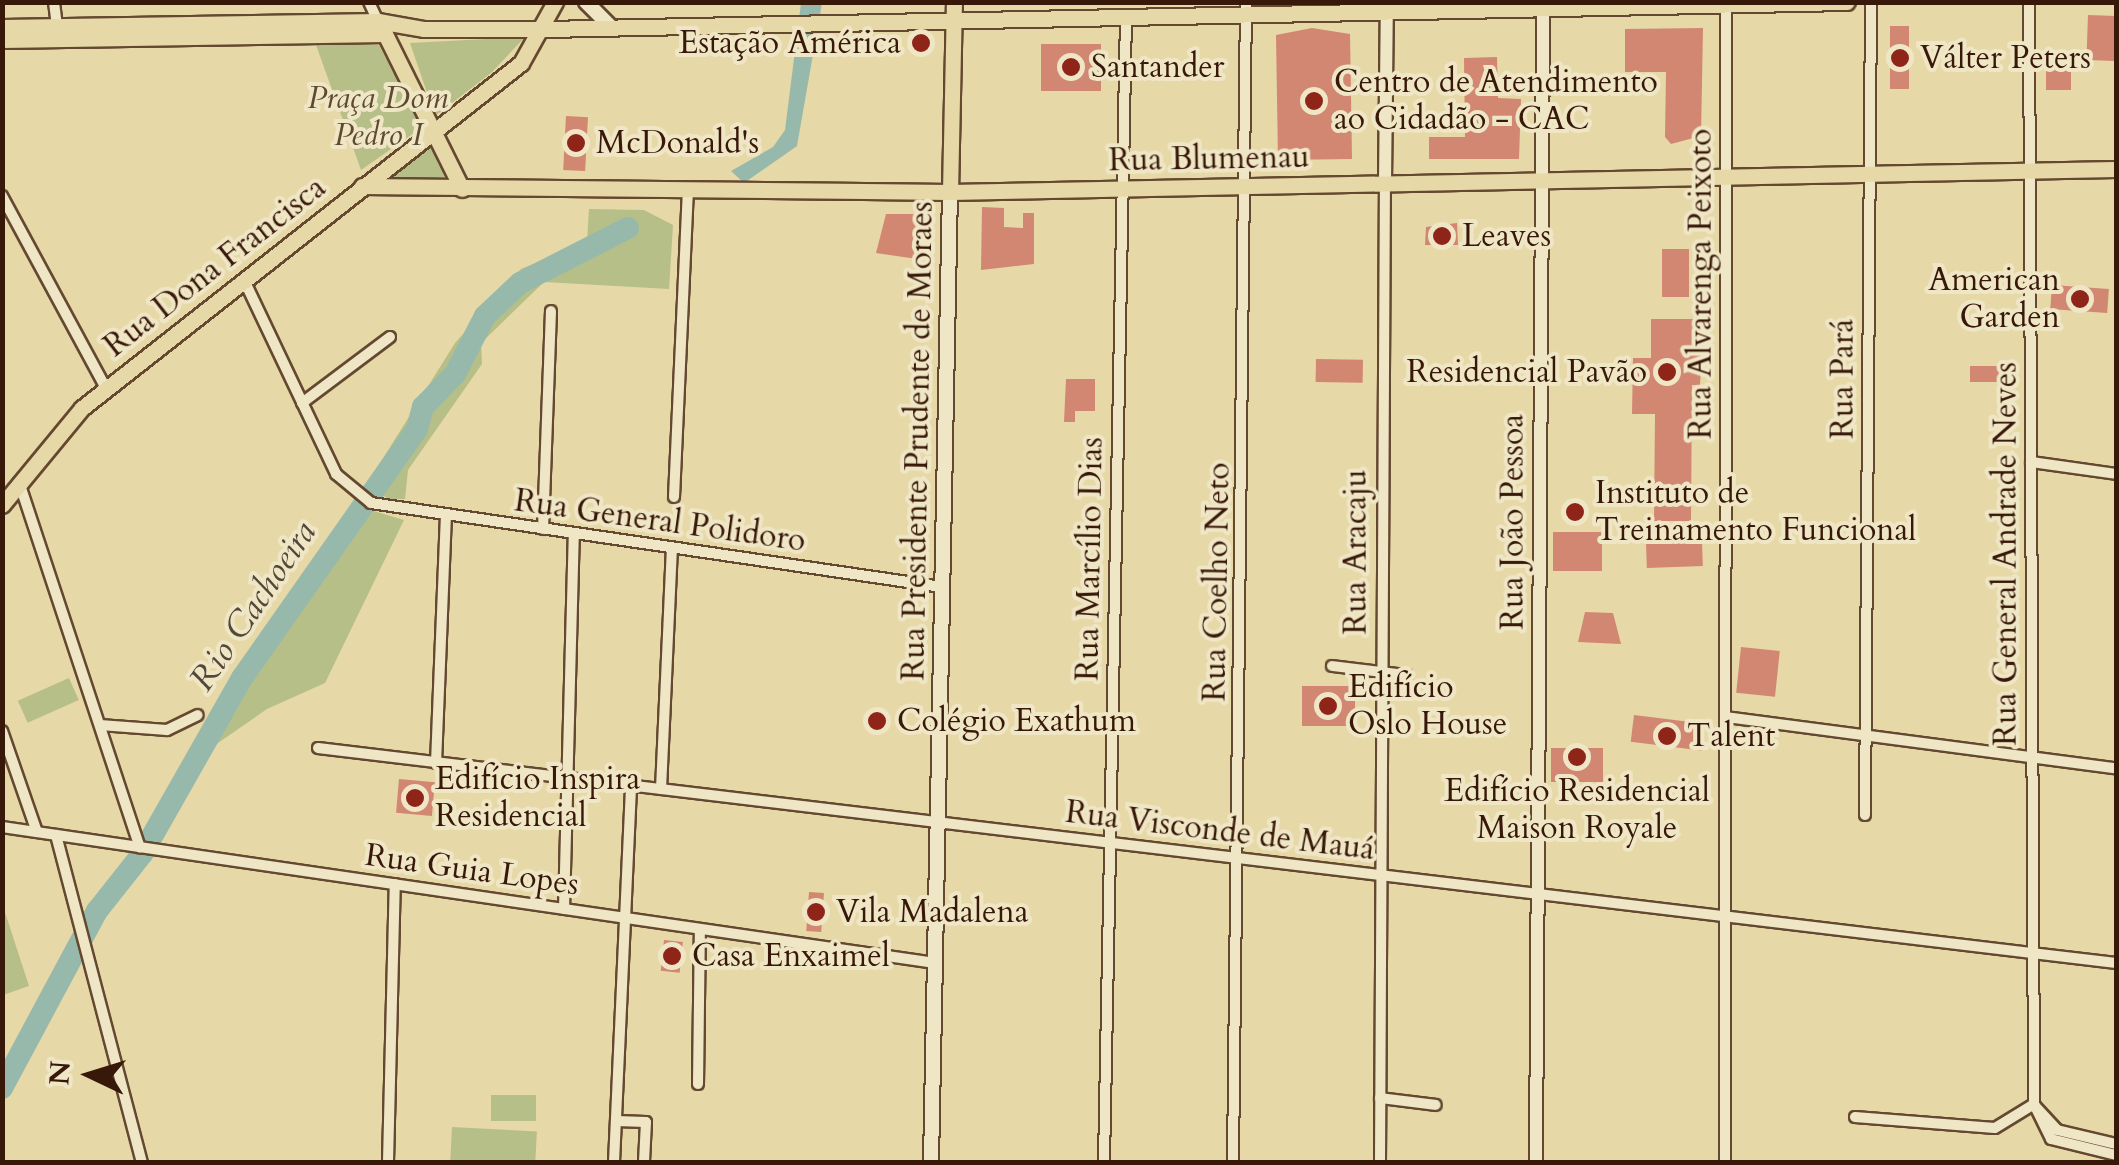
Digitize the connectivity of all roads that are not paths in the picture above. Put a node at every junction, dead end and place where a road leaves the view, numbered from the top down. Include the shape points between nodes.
1 (54, 2) edge
2 (370, 2) edge
3 (555, 2) edge
4 (586, 2) edge
5 (954, 2) edge
6 (1847, 2) edge
7 (1871, 2) edge
8 (2029, 2) edge
9 (1726, 5) junction
10 (1543, 6) edge
11 (1386, 7) edge
12 (1248, 9) edge
13 (1126, 17) junction
14 (954, 21) junction
15 (2, 26) edge
16 (57, 26) junction
17 (612, 28) junction
18 (424, 29) junction
19 (546, 29) junction
20 (385, 34) junction
21 (2, 40) edge
22 (433, 131) junction
23 (2116, 169) edge
24 (2030, 171) junction
25 (1870, 174) junction
26 (1726, 177) junction
27 (1542, 180) junction
28 (1385, 183) junction
29 (362, 186) junction
30 (1247, 186) junction
31 (1122, 188) junction
32 (462, 189) junction
33 (950, 192) junction
34 (688, 194) junction
35 (2, 196) edge
36 (244, 280) junction
37 (551, 312) dead end
38 (390, 337) dead end
39 (106, 388) junction
40 (302, 402) junction
41 (2031, 462) junction
42 (2116, 474) edge
43 (19, 482) junction
44 (674, 498) dead end
45 (2, 505) edge
46 (446, 515) junction
47 (543, 529) junction
48 (574, 534) junction
49 (672, 548) junction
50 (942, 587) junction
51 (1332, 666) dead end
52 (1382, 672) junction
53 (1406, 676) dead end
54 (198, 715) dead end
55 (1726, 717) junction
56 (100, 726) junction
57 (2, 731) edge
58 (1866, 736) junction
59 (318, 748) dead end
60 (2032, 758) junction
61 (436, 762) junction
62 (2116, 768) edge
63 (568, 778) junction
64 (631, 786) junction
65 (661, 789) junction
66 (1866, 815) dead end
67 (938, 822) junction
68 (2, 827) edge
69 (37, 832) junction
70 (56, 834) junction
71 (1110, 843) junction
72 (146, 848) junction
73 (1238, 858) junction
74 (1381, 875) junction
75 (395, 884) junction
76 (1538, 894) junction
77 (564, 909) junction
78 (1726, 916) junction
79 (625, 918) junction
80 (700, 929) junction
81 (2033, 952) junction
82 (2116, 962) edge
83 (935, 963) junction
84 (698, 1084) dead end
85 (1380, 1098) junction
86 (2034, 1104) junction
87 (1436, 1105) dead end
88 (1855, 1117) dead end
89 (616, 1120) junction
90 (2116, 1144) edge
91 (2116, 1155) edge
92 (142, 1162) edge
93 (388, 1162) edge
94 (614, 1162) edge
95 (644, 1162) edge
96 (931, 1162) edge
97 (1104, 1162) edge
98 (1234, 1162) edge
99 (1380, 1162) edge
100 (1536, 1162) edge
101 (1726, 1162) edge

1 - 16 street
2 - 20 street
3 - 19 main road, Rua Dona Francisca
4 - 17 main road
5 - 14 main road, Rua Presidente Prudente de Moraes
6 - 9 main road
7 - 25 street, Rua Pará
8 - 24 street, Rua General Andrade Neves
9 - 10 main road
9 - 26 street, Rua Alvarenga Peixoto
10 - 11 main road
10 - 27 street, Rua João Pessoa
11 - 12 main road
11 - 28 street, Rua Aracaju
12 - 13 main road
12 - 30 street, Rua Coelho Neto
13 - 14 main road
13 - 31 street, Rua Marcílio Dias
14 - 17 main road
14 - 33 main road, Rua Presidente Prudente de Moraes
15 - 16 main road
16 - 20 main road
17 - 19 main road
18 - 19 main road
18 - 20 main road
18 - 20 main road
19 - 22 main road, Rua Dona Francisca via 520,63
20 - 21 main road
20 - 22 main road
22 - 29 main road, Rua Dona Francisca
22 - 32 main road
23 - 24 main road, Rua Blumenau
24 - 25 main road, Rua Blumenau
24 - 41 street, Rua General Andrade Neves
25 - 26 main road, Rua Blumenau
25 - 58 street, Rua Pará
26 - 27 main road, Rua Blumenau
26 - 55 street, Rua Alvarenga Peixoto
27 - 28 main road, Rua Blumenau
27 - 76 street, Rua João Pessoa
28 - 30 main road, Rua Blumenau
28 - 52 street, Rua Aracaju
29 - 32 main road, Rua Blumenau
29 - 36 main road, Rua Dona Francisca
30 - 31 main road, Rua Blumenau
30 - 73 street, Rua Coelho Neto
31 - 33 main road, Rua Blumenau
31 - 71 street, Rua Marcílio Dias
32 - 34 main road, Rua Blumenau
33 - 34 main road, Rua Blumenau
33 - 50 main road, Rua Presidente Prudente de Moraes
34 - 44 street
35 - 39 street
36 - 39 main road, Rua Dona Francisca
36 - 40 street
37 - 47 street
38 - 40 street
39 - 43 main road, Rua Dona Francisca
40 - 46 street, Rua General Polidoro via 336,474 367,501
41 - 42 street
41 - 60 street, Rua General Andrade Neves
43 - 45 main road, Rua Dona Francisca
43 - 56 street
46 - 47 street, Rua General Polidoro
46 - 61 street
47 - 48 street, Rua General Polidoro
48 - 49 street, Rua General Polidoro
48 - 63 street
49 - 50 street, Rua General Polidoro
49 - 65 street
50 - 67 main road, Rua Presidente Prudente de Moraes
51 - 52 street
52 - 53 street
52 - 74 street, Rua Aracaju
54 - 56 street via 166,730
55 - 58 street
55 - 78 street, Rua Alvarenga Peixoto
56 - 72 street
57 - 69 street
58 - 60 street
58 - 66 street, Rua Pará
59 - 61 street, Rua Visconde de Mauá
60 - 62 street
60 - 81 street, Rua General Andrade Neves
61 - 63 street, Rua Visconde de Mauá
63 - 64 street, Rua Visconde de Mauá
63 - 77 street
64 - 65 street, Rua Visconde de Mauá
64 - 79 street
65 - 67 street, Rua Visconde de Mauá
67 - 71 street, Rua Visconde de Mauá
67 - 83 main road, Rua Presidente Prudente de Moraes
68 - 69 street, Rua Guia Lopes
69 - 70 street, Rua Guia Lopes
70 - 72 street, Rua Guia Lopes
70 - 92 street
71 - 73 street, Rua Visconde de Mauá
71 - 97 street, Rua Marcílio Dias
72 - 75 street, Rua Guia Lopes
73 - 74 street, Rua Visconde de Mauá
73 - 98 street, Rua Coelho Neto
74 - 76 street, Rua Visconde de Mauá
74 - 85 street, Rua Aracaju
75 - 77 street, Rua Guia Lopes
75 - 93 street
76 - 78 street, Rua Visconde de Mauá
76 - 100 street, Rua João Pessoa
77 - 79 street, Rua Guia Lopes
78 - 81 street, Rua Visconde de Mauá
78 - 101 street, Rua Alvarenga Peixoto
79 - 80 street, Rua Guia Lopes
79 - 89 street
80 - 83 street, Rua Guia Lopes
80 - 84 street
81 - 82 street, Rua Visconde de Mauá
81 - 86 street, Rua General Andrade Neves
83 - 96 main road, Rua Presidente Prudente de Moraes
85 - 87 street
85 - 99 street, Rua Aracaju
86 - 88 street via 1995,1128
86 - 90 street via 2066,1134
86 - 91 street via 2051,1140
89 - 94 street
89 - 95 street via 646,1122

